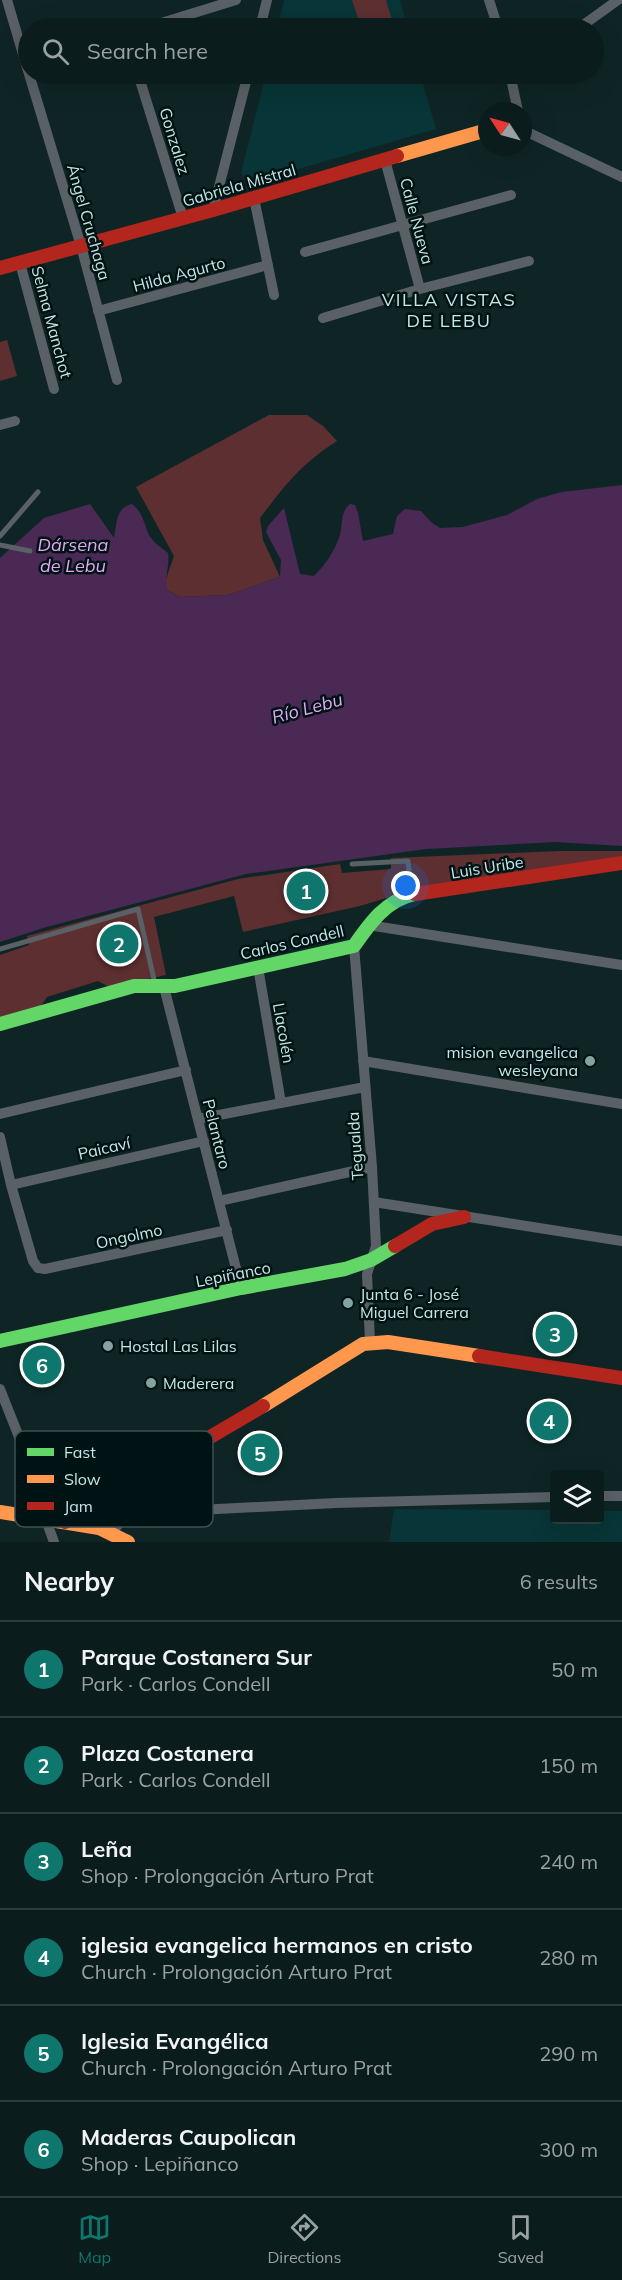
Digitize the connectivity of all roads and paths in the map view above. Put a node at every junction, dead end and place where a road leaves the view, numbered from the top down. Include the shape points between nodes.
1 (7, 0) edge
2 (236, 0) edge
3 (267, 0) edge
4 (618, 0) edge
5 (492, 1) edge
6 (200, 5) edge
7 (169, 18) edge
8 (262, 18) edge
9 (496, 18) edge
10 (593, 18) edge
11 (18, 36) edge
12 (32, 84) edge
13 (141, 84) edge
14 (245, 84) edge
15 (515, 84) edge
16 (518, 102) edge
17 (478, 133) edge
18 (532, 134) edge
19 (385, 160) junction
20 (622, 177) edge
21 (511, 195) dead end
22 (254, 198) junction
23 (213, 210) junction
24 (183, 218) junction
25 (402, 224) junction
26 (81, 246) junction
27 (305, 252) dead end
28 (529, 261) dead end
29 (20, 263) junction
30 (268, 266) junction
31 (0, 268) edge
32 (420, 289) junction
33 (274, 295) dead end
34 (98, 311) junction
35 (323, 318) dead end
36 (117, 380) dead end
37 (54, 389) dead end
38 (15, 421) dead end
39 (0, 425) edge
40 (38, 492) dead end
41 (0, 536) edge
42 (0, 545) edge
43 (30, 551) dead end
44 (622, 863) edge
45 (352, 864) dead end
46 (411, 895) junction
47 (368, 925) junction
48 (354, 946) junction
49 (0, 949) edge
50 (622, 965) edge
51 (258, 967) junction
52 (160, 986) junction
53 (0, 1024) edge
54 (363, 1060) junction
55 (186, 1070) junction
56 (365, 1087) junction
57 (281, 1103) junction
58 (622, 1104) edge
59 (1, 1111) edge
60 (198, 1119) junction
61 (0, 1137) edge
62 (204, 1141) junction
63 (372, 1167) junction
64 (11, 1185) junction
65 (219, 1201) junction
66 (374, 1202) junction
67 (464, 1217) junction
68 (226, 1230) junction
69 (622, 1241) edge
70 (371, 1260) junction
71 (241, 1288) junction
72 (0, 1341) edge
73 (370, 1342) junction
74 (622, 1378) edge
75 (0, 1389) edge
76 (17, 1431) edge
77 (213, 1437) edge
78 (604, 1496) edge
79 (622, 1496) edge
80 (550, 1497) edge
81 (213, 1509) edge
82 (0, 1512) edge
83 (15, 1515) edge
84 (48, 1527) edge
85 (81, 1527) edge
86 (117, 1538) edge
87 (52, 1542) edge

1 - 11 street, Ángel Cruchaga
2 - 6 street
3 - 8 street
4 - 10 street
5 - 9 street
6 - 7 street
12 - 26 street, Ángel Cruchaga
13 - 24 street, Gonzalez
14 - 23 street
15 - 16 street
17 - 19 street, Gabriela Mistral
18 - 20 street
19 - 22 street, Gabriela Mistral
19 - 25 street, Calle Nueva
21 - 25 street
22 - 23 street, Gabriela Mistral
22 - 30 street
23 - 24 street, Gabriela Mistral
24 - 26 street, Gabriela Mistral
25 - 27 street
25 - 32 street, Calle Nueva
26 - 29 street, Gabriela Mistral
26 - 34 street, Ángel Cruchaga
28 - 32 street
29 - 31 street, Gabriela Mistral
29 - 37 street, Selma Manchot
30 - 33 street
30 - 34 street, Hilda Agurto
32 - 35 street
34 - 36 street, Ángel Cruchaga
38 - 39 street
40 - 41 lane
42 - 43 lane
44 - 46 street, Luis Uribe
45 - 46 lane via 408,861
46 - 47 street, Luis Uribe via 384,907
47 - 48 street, Carlos Condell
47 - 50 street
48 - 51 street, Carlos Condell
48 - 54 street, Tegualda
49 - 52 lane via 138,909
51 - 52 street, Carlos Condell
51 - 57 street, Llacolén
52 - 53 street, Carlos Condell via 134,986
52 - 55 street, Pelantaro
54 - 56 street, Tegualda
54 - 58 street
55 - 59 street
55 - 60 street, Pelantaro
56 - 57 street
56 - 63 street, Tegualda
57 - 60 street
60 - 62 street, Pelantaro
61 - 64 street
62 - 64 street, Paicaví
62 - 65 street, Pelantaro
63 - 65 street
63 - 66 street, Tegualda
64 - 68 street, Ongolmo via 38,1268
65 - 68 street, Pelantaro
66 - 67 street, Lepiñanco
66 - 70 street, Tegualda via 376,1246
67 - 69 street, Lepiñanco
67 - 70 street, Lepiñanco via 432,1224
68 - 71 street, Pelantaro
70 - 71 street, Lepiñanco via 345,1269
70 - 73 street, Tegualda via 367,1274
71 - 72 street, Lepiñanco
73 - 74 street
73 - 77 street via 354,1348
75 - 76 street
78 - 79 street
80 - 81 street
82 - 83 street
84 - 87 street
85 - 86 street

